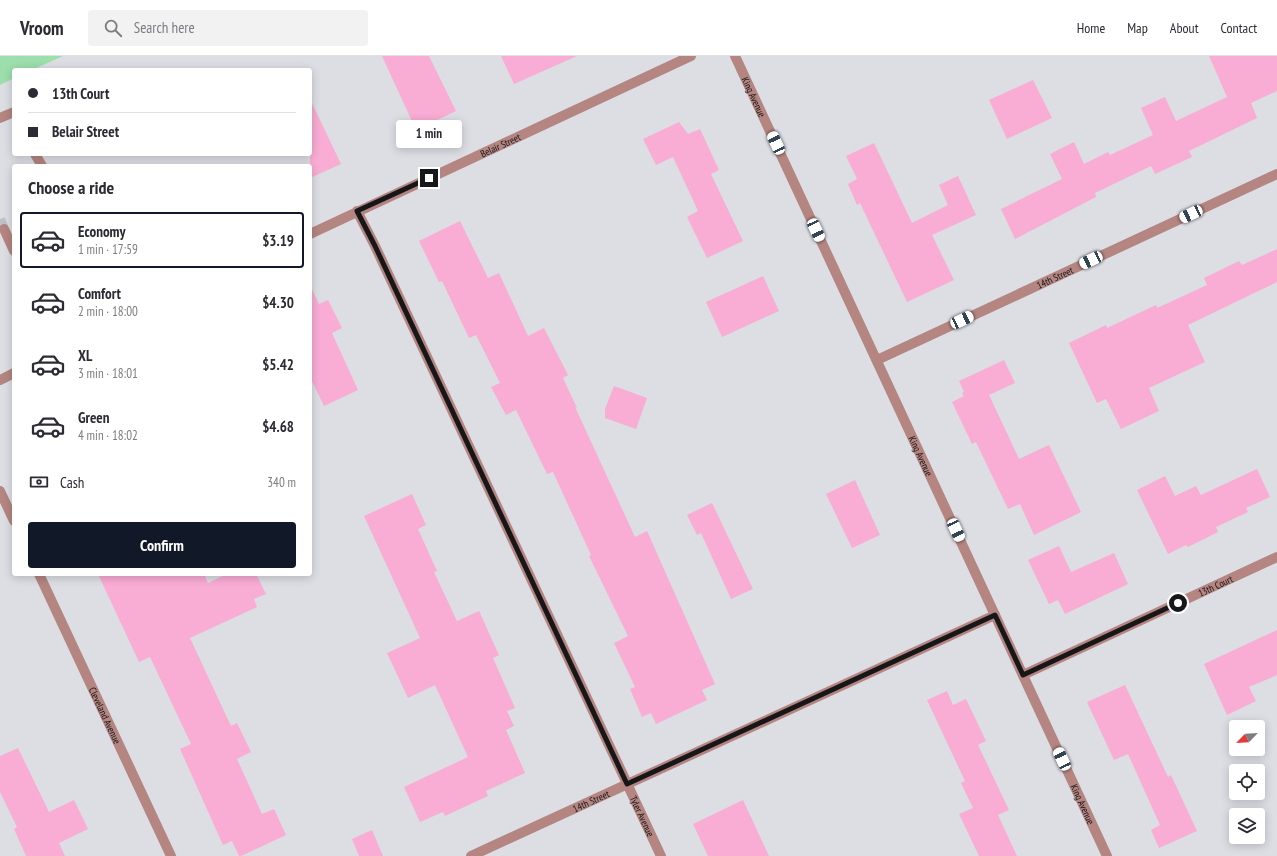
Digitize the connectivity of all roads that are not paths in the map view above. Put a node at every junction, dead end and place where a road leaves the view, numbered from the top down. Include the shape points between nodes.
1 (691, 56) edge
2 (735, 56) edge
3 (12, 113) edge
4 (0, 118) edge
5 (1277, 174) edge
6 (357, 211) junction
7 (4, 229) dead end
8 (312, 233) edge
9 (12, 247) edge
10 (877, 360) junction
11 (12, 374) edge
12 (0, 380) edge
13 (0, 490) edge
14 (12, 516) edge
15 (1277, 557) edge
16 (40, 576) edge
17 (995, 615) junction
18 (1023, 675) junction
19 (627, 784) junction
20 (171, 856) edge
21 (471, 856) edge
22 (661, 856) edge
23 (1107, 856) edge

1 - 6 street, Belair Street
2 - 10 street, King Avenue
3 - 4 street
5 - 10 street, 14th Street
6 - 8 street, Belair Street
6 - 19 street, Tyler Avenue
7 - 9 street
10 - 17 street, King Avenue
11 - 12 street
13 - 14 street
15 - 18 street, 13th Court
16 - 20 street, Cleveland Avenue
17 - 18 street, King Avenue
17 - 19 street, 14th Street
18 - 23 street, King Avenue
19 - 21 street, 14th Street
19 - 22 street, Tyler Avenue

